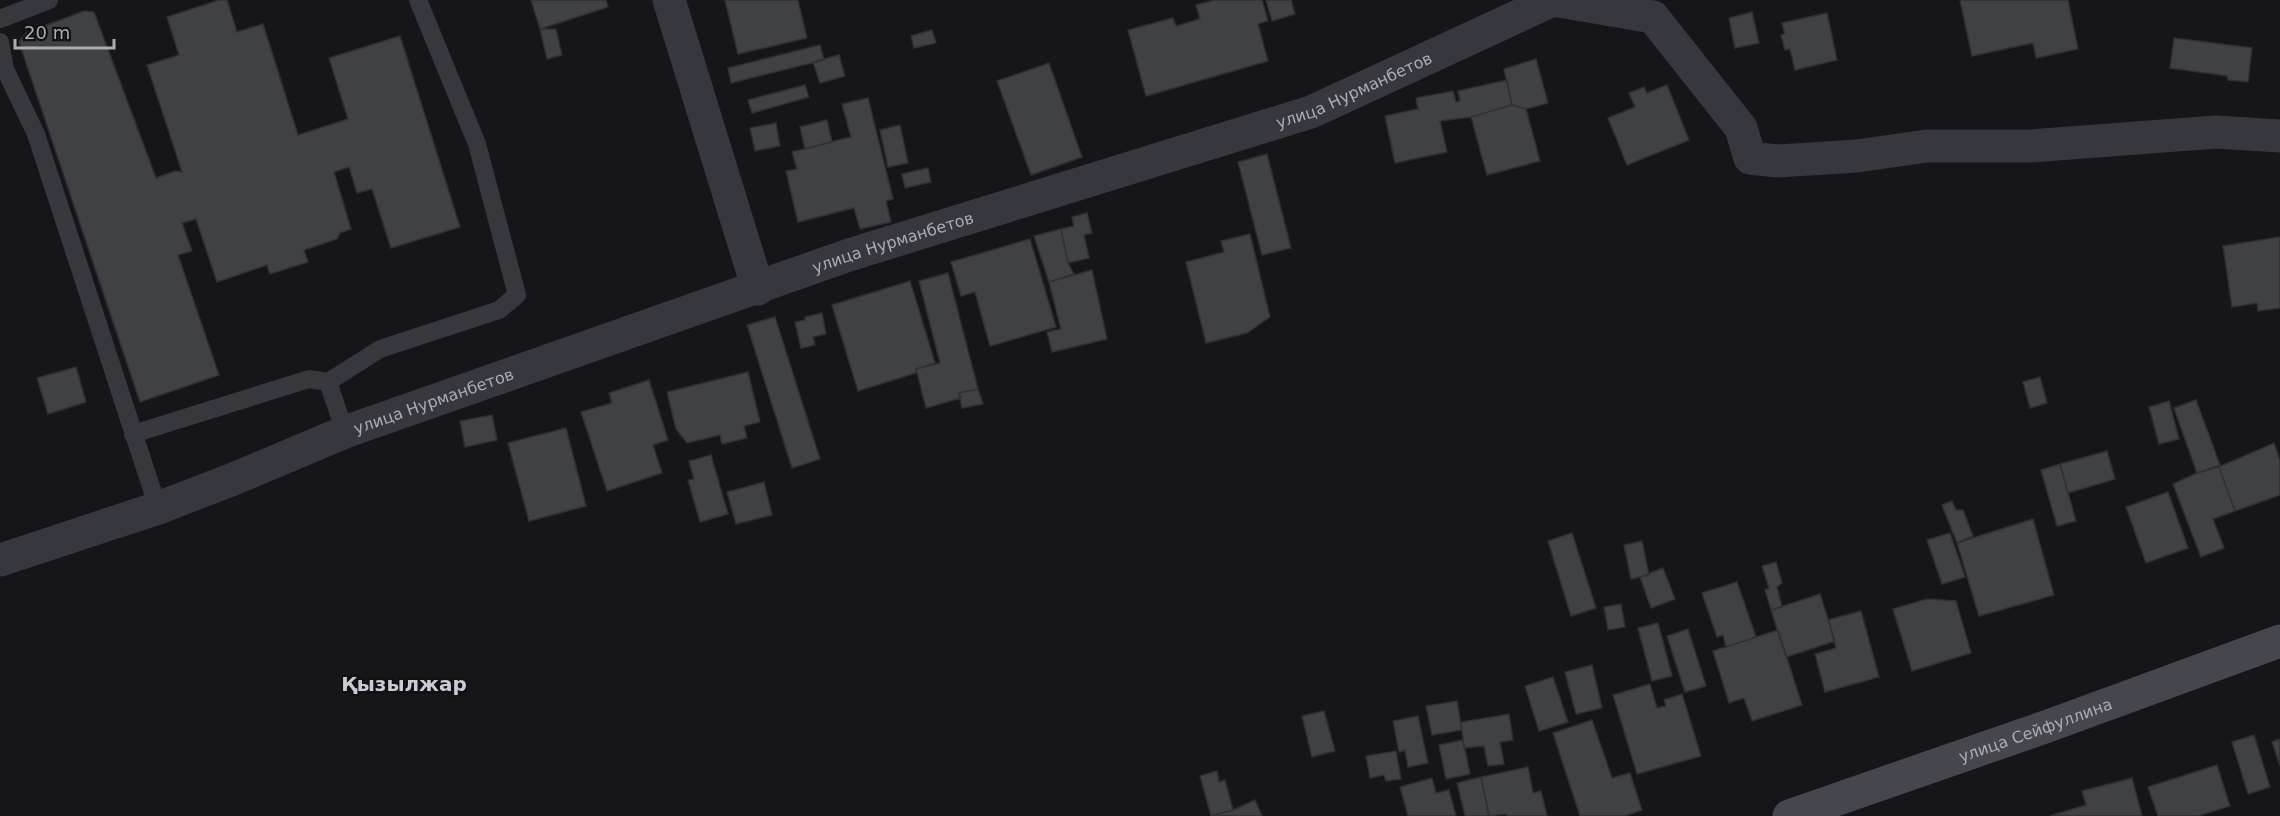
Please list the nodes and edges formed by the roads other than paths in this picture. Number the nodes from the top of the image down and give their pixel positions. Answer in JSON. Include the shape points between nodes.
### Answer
{"nodes":[{"id":1,"x":49,"y":0,"type":"edge"},
{"id":2,"x":418,"y":0,"type":"edge"},
{"id":3,"x":669,"y":0,"type":"edge"},
{"id":4,"x":0,"y":19,"type":"edge"},
{"id":5,"x":0,"y":42,"type":"edge"},
{"id":6,"x":2280,"y":136,"type":"edge"},
{"id":7,"x":758,"y":289,"type":"junction"},
{"id":8,"x":328,"y":382,"type":"junction"},
{"id":9,"x":345,"y":432,"type":"junction"},
{"id":10,"x":133,"y":434,"type":"junction"},
{"id":11,"x":158,"y":508,"type":"junction"},
{"id":12,"x":0,"y":561,"type":"edge"},
{"id":13,"x":2280,"y":641,"type":"edge"},
{"id":14,"x":1789,"y":816,"type":"edge"}],
"edges":[{"from":1,"to":4,"type":"lane"},
{"from":2,"to":8,"type":"lane","via":[[477,144],[516,295],[499,310],[380,349]]},
{"from":3,"to":7,"type":"street"},
{"from":5,"to":10,"type":"lane","via":[[5,69],[36,134]]},
{"from":6,"to":7,"type":"street","name":"улица Нурманбетов","via":[[2216,132],[2030,146],[1927,146],[1777,161],[1750,158],[1741,128],[1653,16],[1553,0],[1311,112],[849,255]]},
{"from":7,"to":9,"type":"street","name":"улица Нурманбетов"},
{"from":8,"to":9,"type":"lane"},
{"from":8,"to":10,"type":"lane","via":[[309,379]]},
{"from":9,"to":11,"type":"street","name":"улица Нурманбетов"},
{"from":10,"to":11,"type":"lane"},
{"from":11,"to":12,"type":"street","name":"улица Нурманбетов"},
{"from":13,"to":14,"type":"street","name":"улица Сейфуллина"}]}
